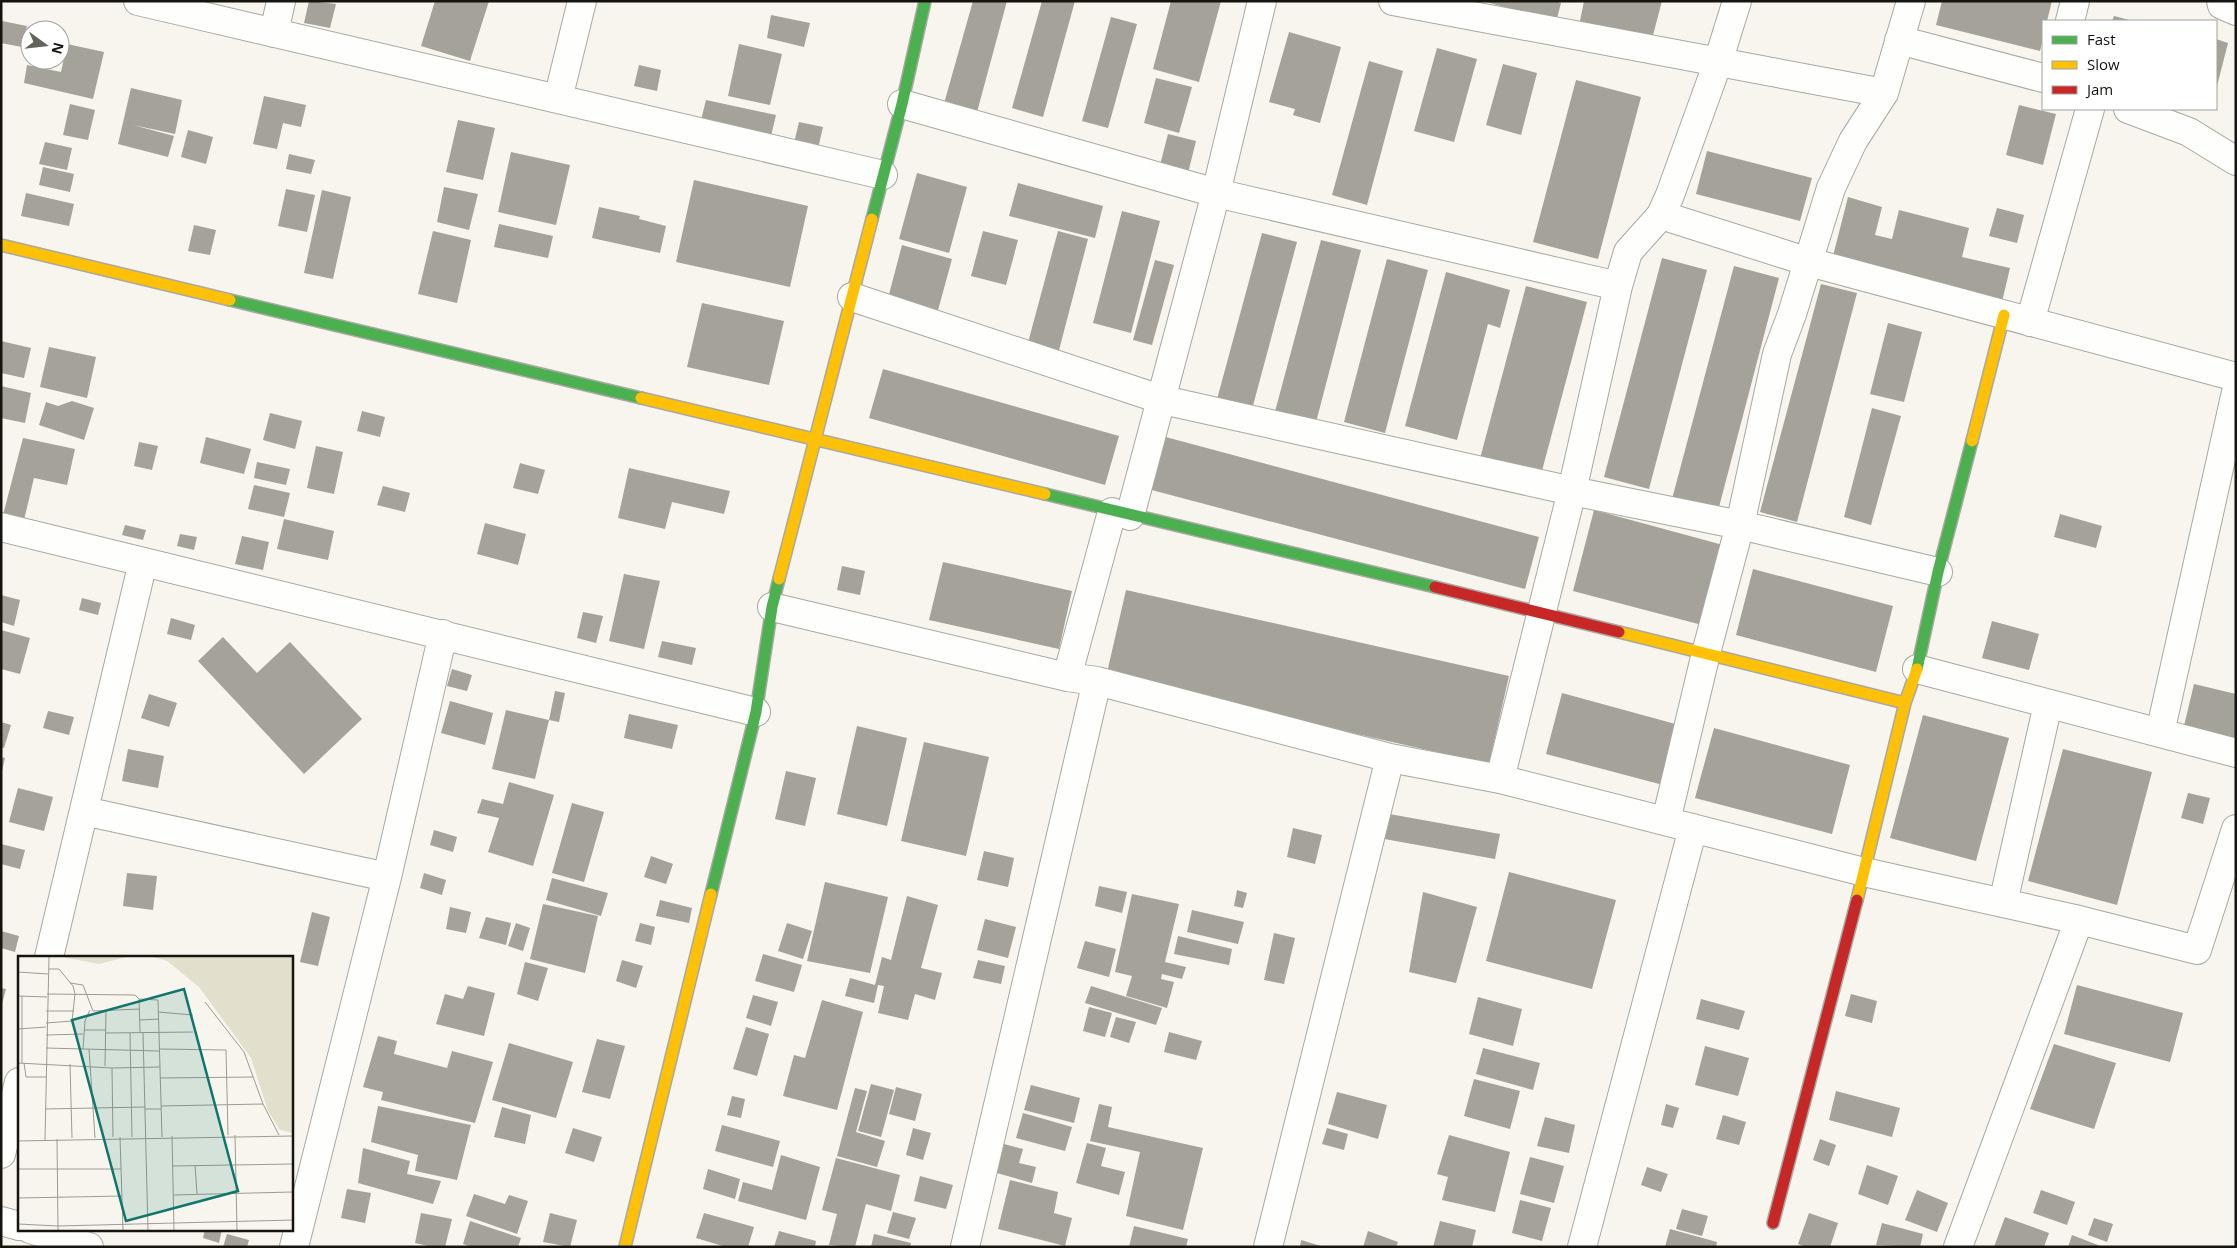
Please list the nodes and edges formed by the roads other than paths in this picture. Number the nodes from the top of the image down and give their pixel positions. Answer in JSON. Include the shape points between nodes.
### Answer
{"nodes":[{"id":1,"x":138,"y":1,"type":"edge"},
{"id":2,"x":281,"y":1,"type":"edge"},
{"id":3,"x":582,"y":1,"type":"edge"},
{"id":4,"x":925,"y":1,"type":"edge"},
{"id":5,"x":1262,"y":1,"type":"edge"},
{"id":6,"x":1393,"y":1,"type":"edge"},
{"id":7,"x":1736,"y":1,"type":"edge"},
{"id":8,"x":1910,"y":1,"type":"edge"},
{"id":9,"x":2075,"y":1,"type":"edge"},
{"id":10,"x":2221,"y":1,"type":"edge"},
{"id":11,"x":2236,"y":11,"type":"edge"},
{"id":12,"x":2070,"y":20,"type":"edge"},
{"id":13,"x":274,"y":33,"type":"junction"},
{"id":14,"x":1899,"y":40,"type":"junction"},
{"id":15,"x":1718,"y":62,"type":"junction"},
{"id":16,"x":2042,"y":78,"type":"edge"},
{"id":17,"x":1884,"y":93,"type":"junction"},
{"id":18,"x":558,"y":99,"type":"junction"},
{"id":19,"x":902,"y":104,"type":"junction"},
{"id":20,"x":2090,"y":110,"type":"edge"},
{"id":21,"x":2131,"y":110,"type":"edge"},
{"id":22,"x":2236,"y":161,"type":"edge"},
{"id":23,"x":883,"y":175,"type":"junction"},
{"id":24,"x":1216,"y":192,"type":"junction"},
{"id":25,"x":1661,"y":216,"type":"junction"},
{"id":26,"x":1,"y":245,"type":"edge"},
{"id":27,"x":1809,"y":262,"type":"junction"},
{"id":28,"x":1618,"y":286,"type":"junction"},
{"id":29,"x":852,"y":297,"type":"junction"},
{"id":30,"x":2004,"y":315,"type":"junction"},
{"id":31,"x":2030,"y":322,"type":"junction"},
{"id":32,"x":2236,"y":377,"type":"edge"},
{"id":33,"x":2236,"y":392,"type":"edge"},
{"id":34,"x":1163,"y":400,"type":"junction"},
{"id":35,"x":815,"y":439,"type":"junction"},
{"id":36,"x":1572,"y":492,"type":"junction"},
{"id":37,"x":1121,"y":514,"type":"junction"},
{"id":38,"x":1740,"y":525,"type":"junction"},
{"id":39,"x":1,"y":528,"type":"edge"},
{"id":40,"x":143,"y":562,"type":"junction"},
{"id":41,"x":1938,"y":572,"type":"junction"},
{"id":42,"x":772,"y":607,"type":"junction"},
{"id":43,"x":1542,"y":613,"type":"junction"},
{"id":44,"x":443,"y":634,"type":"junction"},
{"id":45,"x":1706,"y":653,"type":"junction"},
{"id":46,"x":1917,"y":669,"type":"junction"},
{"id":47,"x":1067,"y":676,"type":"junction"},
{"id":48,"x":1097,"y":681,"type":"junction"},
{"id":49,"x":1905,"y":702,"type":"junction"},
{"id":50,"x":2048,"y":704,"type":"junction"},
{"id":51,"x":756,"y":712,"type":"junction"},
{"id":52,"x":2160,"y":733,"type":"junction"},
{"id":53,"x":2236,"y":753,"type":"edge"},
{"id":54,"x":1390,"y":758,"type":"junction"},
{"id":55,"x":1500,"y":780,"type":"junction"},
{"id":56,"x":84,"y":811,"type":"junction"},
{"id":57,"x":1666,"y":821,"type":"junction"},
{"id":58,"x":1693,"y":828,"type":"junction"},
{"id":59,"x":2236,"y":829,"type":"edge"},
{"id":60,"x":1864,"y":872,"type":"junction"},
{"id":61,"x":387,"y":877,"type":"junction"},
{"id":62,"x":2003,"y":903,"type":"junction"},
{"id":63,"x":2079,"y":920,"type":"junction"},
{"id":64,"x":49,"y":956,"type":"edge"},
{"id":65,"x":18,"y":1086,"type":"edge"},
{"id":66,"x":1,"y":1154,"type":"edge"},
{"id":67,"x":1,"y":1221,"type":"edge"},
{"id":68,"x":1774,"y":1223,"type":"dead end"},
{"id":69,"x":18,"y":1226,"type":"edge"},
{"id":70,"x":33,"y":1230,"type":"edge"},
{"id":71,"x":89,"y":1247,"type":"edge"},
{"id":72,"x":294,"y":1247,"type":"edge"},
{"id":73,"x":625,"y":1247,"type":"edge"},
{"id":74,"x":965,"y":1247,"type":"edge"},
{"id":75,"x":1268,"y":1247,"type":"edge"},
{"id":76,"x":1582,"y":1247,"type":"edge"},
{"id":77,"x":1958,"y":1247,"type":"edge"}],
"edges":[{"from":1,"to":13,"type":"street"},
{"from":2,"to":13,"type":"street"},
{"from":3,"to":18,"type":"street"},
{"from":4,"to":19,"type":"street"},
{"from":5,"to":24,"type":"street"},
{"from":6,"to":15,"type":"street"},
{"from":7,"to":15,"type":"street"},
{"from":8,"to":14,"type":"street"},
{"from":9,"to":12,"type":"street"},
{"from":10,"to":11,"type":"street","via":[[2222,5]]},
{"from":13,"to":18,"type":"street"},
{"from":14,"to":16,"type":"street"},
{"from":14,"to":17,"type":"street"},
{"from":15,"to":17,"type":"street"},
{"from":15,"to":25,"type":"street"},
{"from":17,"to":27,"type":"street","via":[[1853,141],[1831,188]]},
{"from":18,"to":23,"type":"street"},
{"from":19,"to":23,"type":"street"},
{"from":19,"to":24,"type":"street"},
{"from":20,"to":31,"type":"street"},
{"from":21,"to":22,"type":"street","via":[[2189,132]]},
{"from":23,"to":29,"type":"street"},
{"from":24,"to":28,"type":"street"},
{"from":24,"to":34,"type":"street"},
{"from":25,"to":27,"type":"street"},
{"from":25,"to":28,"type":"street","via":[[1628,252]]},
{"from":26,"to":35,"type":"street"},
{"from":27,"to":30,"type":"street"},
{"from":27,"to":38,"type":"street","via":[[1776,354]]},
{"from":28,"to":36,"type":"street"},
{"from":29,"to":34,"type":"street"},
{"from":29,"to":35,"type":"street"},
{"from":30,"to":31,"type":"street"},
{"from":30,"to":41,"type":"street"},
{"from":31,"to":32,"type":"street"},
{"from":33,"to":52,"type":"street"},
{"from":34,"to":36,"type":"street"},
{"from":34,"to":37,"type":"street"},
{"from":35,"to":37,"type":"street"},
{"from":35,"to":42,"type":"street"},
{"from":36,"to":38,"type":"street"},
{"from":36,"to":43,"type":"street"},
{"from":37,"to":43,"type":"street"},
{"from":37,"to":47,"type":"street"},
{"from":38,"to":41,"type":"street"},
{"from":38,"to":45,"type":"street"},
{"from":39,"to":40,"type":"street"},
{"from":40,"to":44,"type":"street"},
{"from":40,"to":56,"type":"street"},
{"from":41,"to":46,"type":"street"},
{"from":42,"to":47,"type":"street"},
{"from":42,"to":51,"type":"street"},
{"from":43,"to":45,"type":"street"},
{"from":43,"to":55,"type":"street"},
{"from":44,"to":51,"type":"street"},
{"from":44,"to":61,"type":"street"},
{"from":45,"to":49,"type":"street"},
{"from":45,"to":57,"type":"street"},
{"from":46,"to":49,"type":"street"},
{"from":46,"to":50,"type":"street"},
{"from":47,"to":48,"type":"street"},
{"from":48,"to":54,"type":"street"},
{"from":48,"to":74,"type":"street"},
{"from":49,"to":60,"type":"street"},
{"from":50,"to":52,"type":"street"},
{"from":50,"to":62,"type":"street"},
{"from":51,"to":73,"type":"street"},
{"from":52,"to":53,"type":"street"},
{"from":54,"to":55,"type":"street"},
{"from":54,"to":75,"type":"street"},
{"from":55,"to":57,"type":"street"},
{"from":56,"to":61,"type":"street"},
{"from":56,"to":64,"type":"street"},
{"from":57,"to":58,"type":"street"},
{"from":58,"to":60,"type":"street"},
{"from":58,"to":76,"type":"street"},
{"from":59,"to":63,"type":"street","via":[[2197,950]]},
{"from":60,"to":62,"type":"street"},
{"from":60,"to":68,"type":"street"},
{"from":61,"to":72,"type":"street"},
{"from":62,"to":63,"type":"street"},
{"from":63,"to":77,"type":"street"},
{"from":65,"to":66,"type":"street"},
{"from":67,"to":69,"type":"street"},
{"from":70,"to":71,"type":"street"}]}
